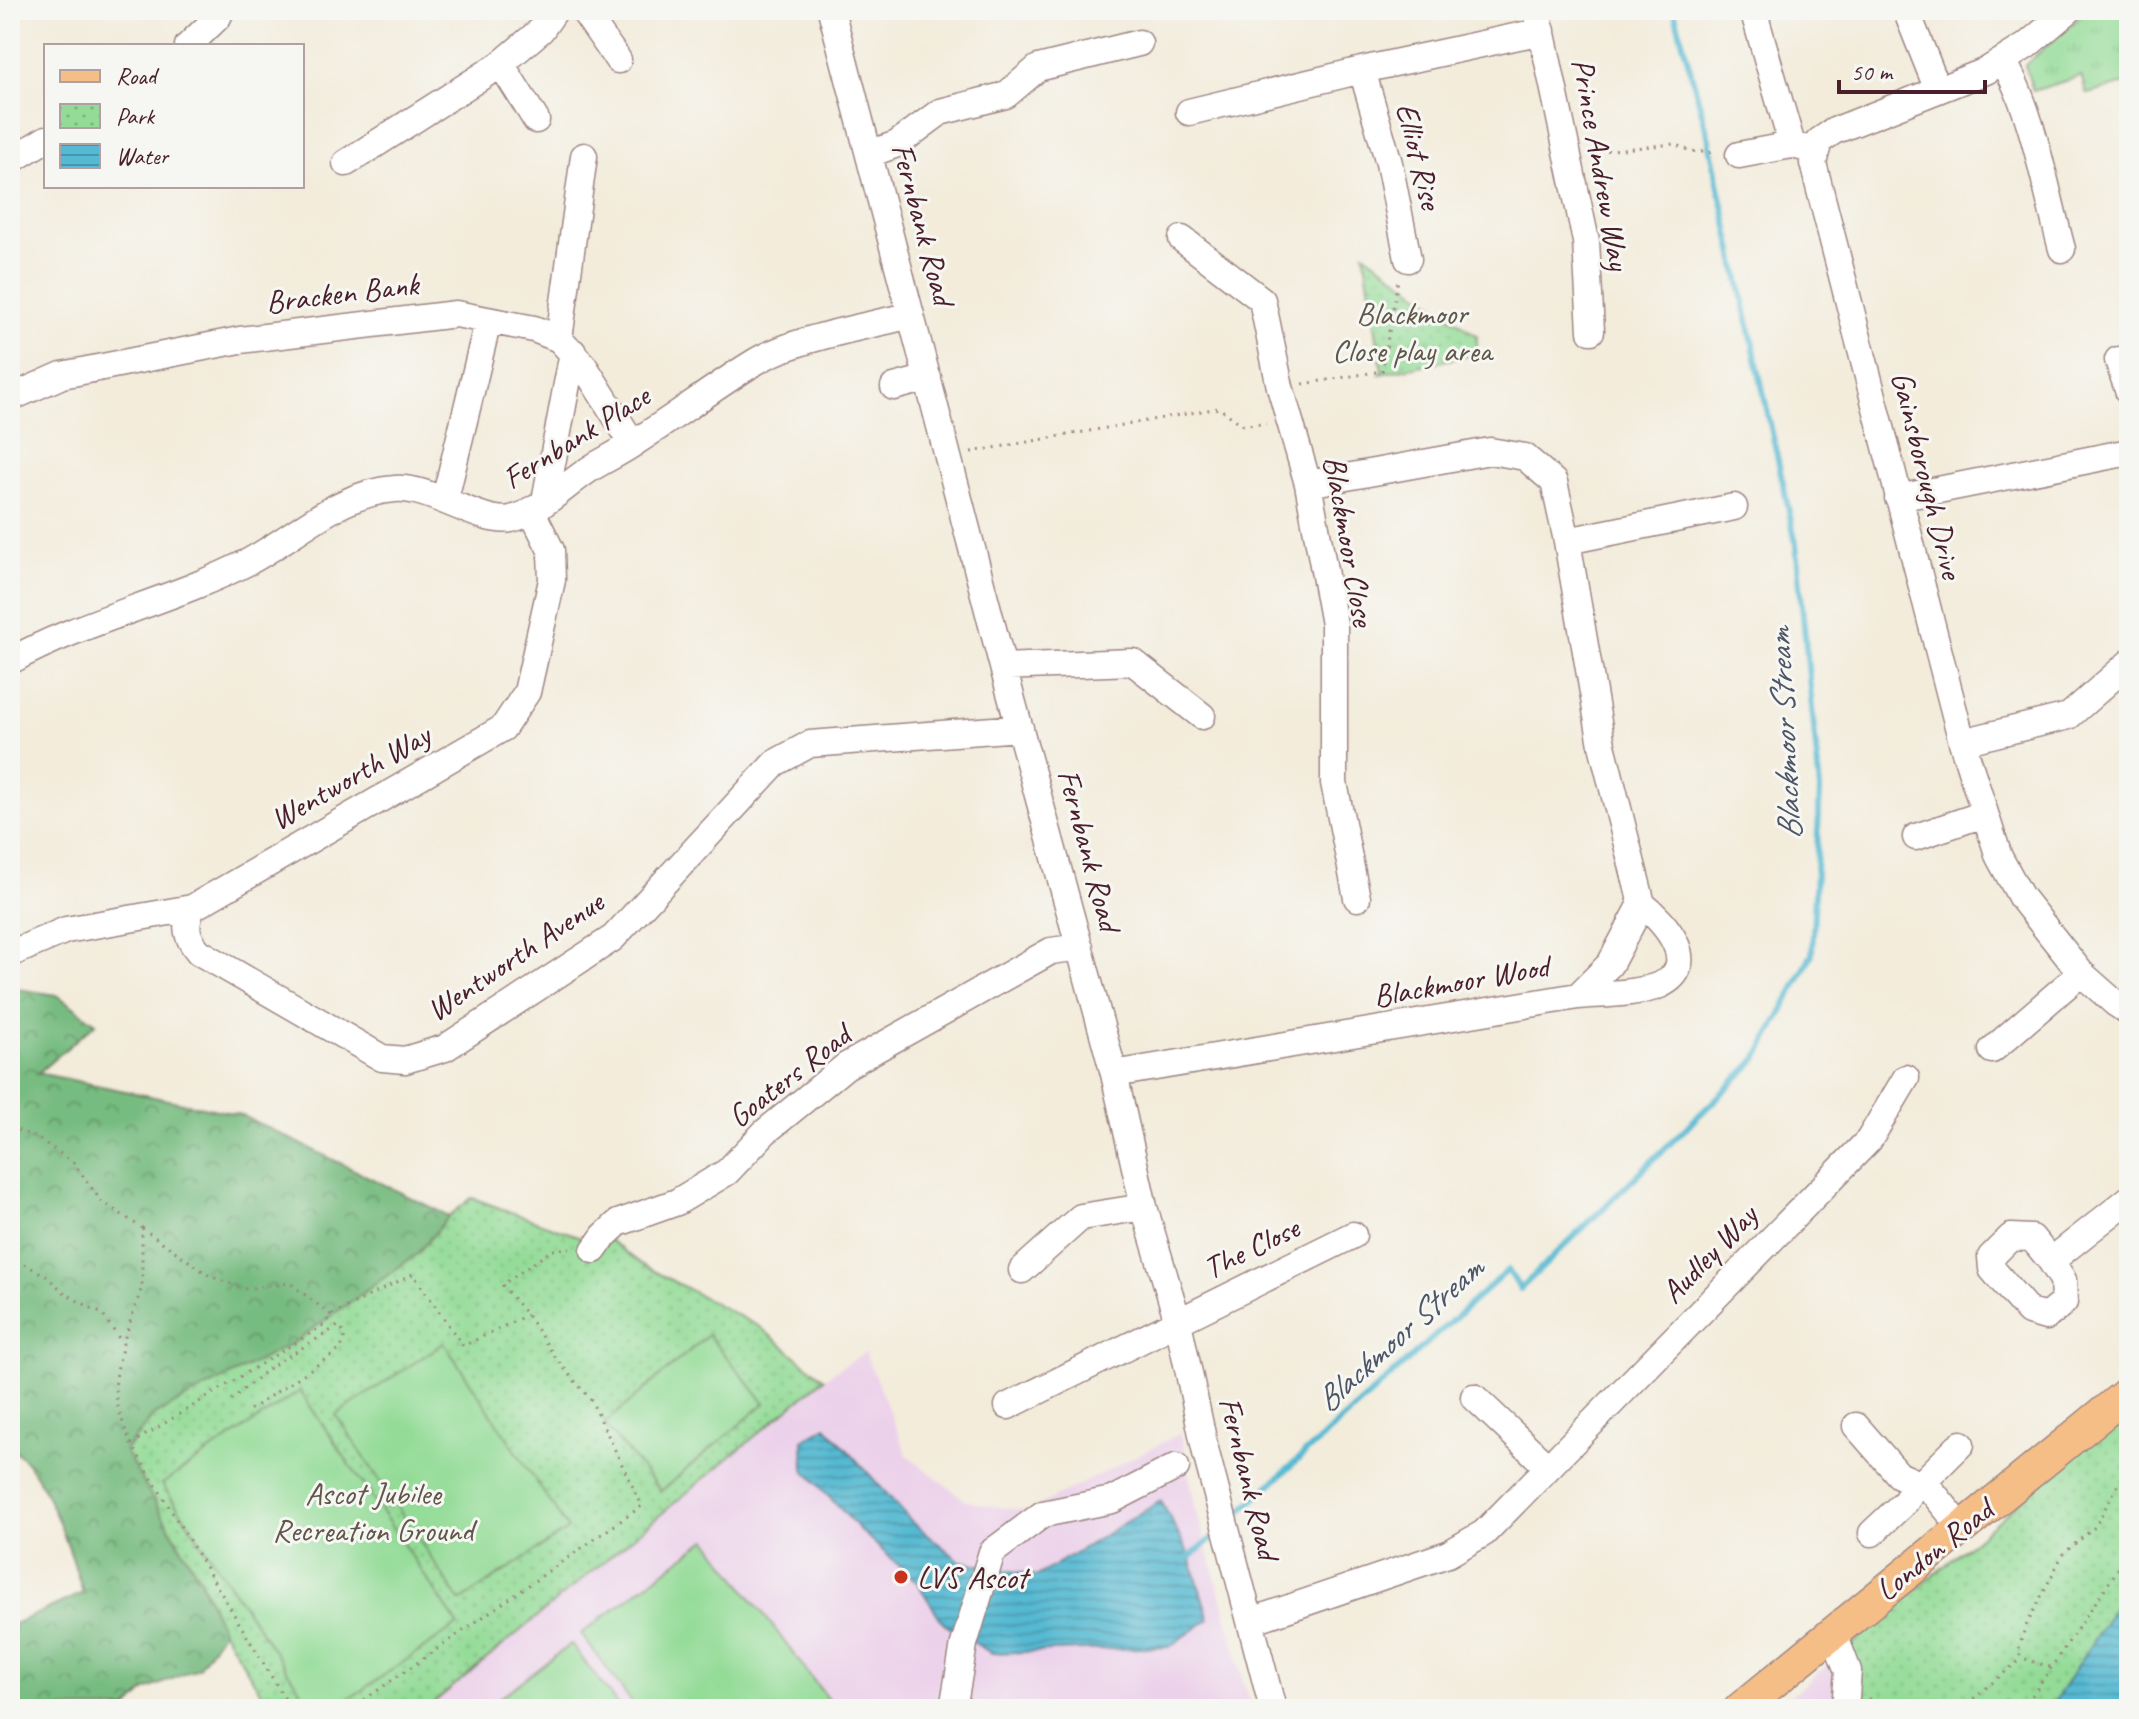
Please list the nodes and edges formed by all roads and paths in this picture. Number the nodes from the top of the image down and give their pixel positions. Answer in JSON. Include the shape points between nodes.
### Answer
{"nodes":[{"id":1,"x":221,"y":10,"type":"edge"},
{"id":2,"x":555,"y":10,"type":"edge"},
{"id":3,"x":583,"y":10,"type":"edge"},
{"id":4,"x":831,"y":10,"type":"edge"},
{"id":5,"x":1759,"y":10,"type":"edge"},
{"id":6,"x":1906,"y":10,"type":"edge"},
{"id":7,"x":2069,"y":10,"type":"edge"},
{"id":8,"x":1540,"y":21,"type":"edge"},
{"id":9,"x":1139,"y":43,"type":"dead end"},
{"id":10,"x":190,"y":44,"type":"edge"},
{"id":11,"x":618,"y":60,"type":"dead end"},
{"id":12,"x":2003,"y":61,"type":"junction"},
{"id":13,"x":501,"y":64,"type":"junction"},
{"id":14,"x":1362,"y":70,"type":"junction"},
{"id":15,"x":1938,"y":90,"type":"junction"},
{"id":16,"x":1189,"y":112,"type":"dead end"},
{"id":17,"x":536,"y":120,"type":"dead end"},
{"id":18,"x":44,"y":140,"type":"edge"},
{"id":19,"x":1803,"y":148,"type":"junction"},
{"id":20,"x":869,"y":154,"type":"junction"},
{"id":21,"x":1728,"y":154,"type":"joint"},
{"id":22,"x":1567,"y":155,"type":"junction"},
{"id":23,"x":584,"y":156,"type":"dead end"},
{"id":24,"x":10,"y":161,"type":"edge"},
{"id":25,"x":346,"y":163,"type":"dead end"},
{"id":26,"x":1182,"y":239,"type":"dead end"},
{"id":27,"x":2062,"y":249,"type":"dead end"},
{"id":28,"x":1408,"y":259,"type":"joint"},
{"id":29,"x":911,"y":315,"type":"junction"},
{"id":30,"x":488,"y":321,"type":"junction"},
{"id":31,"x":1591,"y":331,"type":"dead end"},
{"id":32,"x":566,"y":345,"type":"junction"},
{"id":33,"x":2118,"y":360,"type":"dead end"},
{"id":34,"x":928,"y":378,"type":"junction"},
{"id":35,"x":894,"y":387,"type":"dead end"},
{"id":36,"x":1280,"y":387,"type":"junction"},
{"id":37,"x":2129,"y":393,"type":"edge"},
{"id":38,"x":10,"y":398,"type":"edge"},
{"id":39,"x":1290,"y":422,"type":"junction"},
{"id":40,"x":633,"y":444,"type":"junction"},
{"id":41,"x":2129,"y":452,"type":"edge"},
{"id":42,"x":948,"y":457,"type":"junction"},
{"id":43,"x":1308,"y":484,"type":"junction"},
{"id":44,"x":1898,"y":498,"type":"junction"},
{"id":45,"x":445,"y":499,"type":"junction"},
{"id":46,"x":538,"y":506,"type":"junction"},
{"id":47,"x":1734,"y":507,"type":"dead end"},
{"id":48,"x":1567,"y":541,"type":"junction"},
{"id":49,"x":10,"y":661,"type":"edge"},
{"id":50,"x":2129,"y":663,"type":"edge"},
{"id":51,"x":1003,"y":667,"type":"junction"},
{"id":52,"x":1202,"y":716,"type":"dead end"},
{"id":53,"x":1020,"y":728,"type":"junction"},
{"id":54,"x":1962,"y":742,"type":"junction"},
{"id":55,"x":1984,"y":814,"type":"junction"},
{"id":56,"x":1916,"y":837,"type":"dead end"},
{"id":57,"x":1357,"y":898,"type":"dead end"},
{"id":58,"x":1642,"y":904,"type":"junction"},
{"id":59,"x":192,"y":908,"type":"junction"},
{"id":60,"x":1080,"y":947,"type":"junction"},
{"id":61,"x":10,"y":954,"type":"edge"},
{"id":62,"x":2081,"y":973,"type":"junction"},
{"id":63,"x":1578,"y":996,"type":"junction"},
{"id":64,"x":2124,"y":1001,"type":"edge"},
{"id":65,"x":1992,"y":1050,"type":"dead end"},
{"id":66,"x":1114,"y":1074,"type":"junction"},
{"id":67,"x":1906,"y":1078,"type":"dead end"},
{"id":68,"x":10,"y":1127,"type":"edge"},
{"id":69,"x":2129,"y":1199,"type":"edge"},
{"id":70,"x":1144,"y":1207,"type":"junction"},
{"id":71,"x":142,"y":1228,"type":"junction"},
{"id":72,"x":1353,"y":1235,"type":"dead end"},
{"id":73,"x":599,"y":1243,"type":"joint"},
{"id":74,"x":10,"y":1257,"type":"edge"},
{"id":75,"x":2051,"y":1261,"type":"dead end"},
{"id":76,"x":1022,"y":1270,"type":"dead end"},
{"id":77,"x":331,"y":1315,"type":"junction"},
{"id":78,"x":527,"y":1315,"type":"junction"},
{"id":79,"x":1178,"y":1322,"type":"junction"},
{"id":80,"x":123,"y":1344,"type":"junction"},
{"id":81,"x":2129,"y":1392,"type":"edge"},
{"id":82,"x":1474,"y":1397,"type":"dead end"},
{"id":83,"x":231,"y":1400,"type":"dead end"},
{"id":84,"x":1008,"y":1406,"type":"dead end"},
{"id":85,"x":245,"y":1413,"type":"dead end"},
{"id":86,"x":1856,"y":1426,"type":"dead end"},
{"id":87,"x":131,"y":1444,"type":"junction"},
{"id":88,"x":1961,"y":1444,"type":"dead end"},
{"id":89,"x":1176,"y":1467,"type":"dead end"},
{"id":90,"x":1548,"y":1467,"type":"junction"},
{"id":91,"x":2129,"y":1471,"type":"edge"},
{"id":92,"x":1918,"y":1484,"type":"junction"},
{"id":93,"x":1962,"y":1528,"type":"junction"},
{"id":94,"x":1872,"y":1533,"type":"dead end"},
{"id":95,"x":2129,"y":1553,"type":"edge"},
{"id":96,"x":1251,"y":1621,"type":"junction"},
{"id":97,"x":1833,"y":1632,"type":"junction"},
{"id":98,"x":2022,"y":1658,"type":"junction"},
{"id":99,"x":2050,"y":1667,"type":"junction"},
{"id":100,"x":291,"y":1709,"type":"edge"},
{"id":101,"x":351,"y":1709,"type":"edge"},
{"id":102,"x":953,"y":1709,"type":"edge"},
{"id":103,"x":1273,"y":1709,"type":"edge"},
{"id":104,"x":1740,"y":1709,"type":"edge"},
{"id":105,"x":1845,"y":1709,"type":"edge"},
{"id":106,"x":1961,"y":1709,"type":"edge"},
{"id":107,"x":2023,"y":1709,"type":"edge"}],
"edges":[{"from":1,"to":10,"type":"street"},
{"from":2,"to":13,"type":"street","via":[[541,30]]},
{"from":3,"to":11,"type":"street"},
{"from":4,"to":20,"type":"street","name":"Fernbank Road"},
{"from":5,"to":19,"type":"street","name":"Gainsborough Drive","via":[[1756,20]]},
{"from":6,"to":15,"type":"street"},
{"from":7,"to":12,"type":"street"},
{"from":8,"to":14,"type":"street","name":"Elliot Rise"},
{"from":8,"to":22,"type":"street","name":"Prince Andrew Way"},
{"from":9,"to":20,"type":"street","via":[[1038,68],[1006,95],[940,112],[897,144]]},
{"from":12,"to":15,"type":"street"},
{"from":12,"to":27,"type":"street","via":[[2024,107]]},
{"from":13,"to":17,"type":"street"},
{"from":13,"to":25,"type":"street"},
{"from":14,"to":16,"type":"street","name":"Elliot Rise"},
{"from":14,"to":28,"type":"street","name":"Elliot Rise","via":[[1389,163]]},
{"from":15,"to":19,"type":"street"},
{"from":18,"to":24,"type":"street"},
{"from":19,"to":21,"type":"street"},
{"from":19,"to":44,"type":"street","name":"Gainsborough Drive","via":[[1813,163]]},
{"from":20,"to":29,"type":"street","name":"Fernbank Road"},
{"from":21,"to":22,"type":"path","via":[[1674,144]]},
{"from":22,"to":31,"type":"street","name":"Prince Andrew Way","via":[[1586,241]]},
{"from":23,"to":32,"type":"street"},
{"from":26,"to":36,"type":"street","name":"Blackmoor Close","via":[[1262,300]]},
{"from":28,"to":36,"type":"path","via":[[1398,279],[1382,371]]},
{"from":29,"to":34,"type":"street","name":"Fernbank Road"},
{"from":29,"to":40,"type":"street","name":"Fernbank Place","via":[[758,360]]},
{"from":30,"to":32,"type":"street","name":"Bracken Bank","via":[[534,329]]},
{"from":30,"to":38,"type":"street","name":"Bracken Bank","via":[[456,314],[240,340],[62,375]]},
{"from":30,"to":45,"type":"street"},
{"from":32,"to":40,"type":"street"},
{"from":32,"to":46,"type":"street"},
{"from":33,"to":37,"type":"street"},
{"from":34,"to":35,"type":"street"},
{"from":34,"to":42,"type":"street","name":"Fernbank Road"},
{"from":36,"to":39,"type":"street","name":"Blackmoor Close"},
{"from":39,"to":42,"type":"path","via":[[1243,425],[1219,408]]},
{"from":39,"to":43,"type":"street","name":"Blackmoor Close"},
{"from":40,"to":46,"type":"street","name":"Fernbank Place"},
{"from":41,"to":44,"type":"street"},
{"from":42,"to":51,"type":"street","name":"Fernbank Road"},
{"from":43,"to":48,"type":"street","via":[[1490,451],[1525,457],[1554,482]]},
{"from":43,"to":57,"type":"street","name":"Blackmoor Close","via":[[1334,624],[1334,783]]},
{"from":44,"to":54,"type":"street","name":"Gainsborough Drive"},
{"from":45,"to":46,"type":"street","name":"Fernbank Place","via":[[493,519],[511,519]]},
{"from":45,"to":49,"type":"street","name":"Fernbank Place","via":[[397,488],[350,498],[251,560],[42,643]]},
{"from":46,"to":59,"type":"street","name":"Wentworth Way","via":[[551,550],[552,580],[527,692],[503,728]]},
{"from":47,"to":48,"type":"street"},
{"from":48,"to":58,"type":"street","via":[[1602,745]]},
{"from":50,"to":54,"type":"street","via":[[2069,716]]},
{"from":51,"to":52,"type":"street","via":[[1133,662]]},
{"from":51,"to":53,"type":"street","name":"Fernbank Road"},
{"from":53,"to":59,"type":"street","name":"Wentworth Avenue","via":[[810,744],[775,763],[613,938],[445,1048],[405,1060],[382,1058],[199,952],[189,941],[185,924]]},
{"from":53,"to":60,"type":"street","name":"Fernbank Road"},
{"from":54,"to":55,"type":"street","name":"Gainsborough Drive"},
{"from":55,"to":56,"type":"street"},
{"from":55,"to":62,"type":"street","name":"Gainsborough Drive","via":[[2011,881]]},
{"from":58,"to":63,"type":"street","name":"Blackmoor Wood","via":[[1610,964]]},
{"from":58,"to":63,"type":"street","via":[[1673,935],[1678,962],[1673,975],[1649,988]]},
{"from":59,"to":61,"type":"street","name":"Wentworth Way","via":[[66,930]]},
{"from":60,"to":66,"type":"street","name":"Fernbank Road"},
{"from":60,"to":73,"type":"street","name":"Goaters Road","via":[[1051,951],[846,1066],[765,1132],[727,1172],[677,1202],[618,1223]]},
{"from":62,"to":64,"type":"street","name":"Gainsborough Drive"},
{"from":62,"to":65,"type":"street"},
{"from":63,"to":66,"type":"street","name":"Blackmoor Wood"},
{"from":66,"to":70,"type":"street","name":"Fernbank Road"},
{"from":67,"to":90,"type":"street","name":"Audley Way","via":[[1869,1140]]},
{"from":68,"to":71,"type":"path","via":[[73,1162],[101,1201]]},
{"from":69,"to":75,"type":"street"},
{"from":70,"to":76,"type":"street","via":[[1081,1217]]},
{"from":70,"to":79,"type":"street","name":"Fernbank Road"},
{"from":71,"to":77,"type":"path","via":[[210,1276],[244,1289],[290,1283]]},
{"from":71,"to":80,"type":"path","via":[[142,1287]]},
{"from":72,"to":79,"type":"street","name":"The Close"},
{"from":73,"to":78,"type":"path","via":[[552,1250],[502,1285]]},
{"from":74,"to":80,"type":"path","via":[[102,1314]]},
{"from":77,"to":78,"type":"path","via":[[413,1274],[463,1346]]},
{"from":77,"to":87,"type":"path","via":[[324,1325]]},
{"from":78,"to":101,"type":"path","via":[[591,1400],[642,1506]]},
{"from":79,"to":84,"type":"street","name":"The Close"},
{"from":79,"to":96,"type":"street","name":"Fernbank Road"},
{"from":80,"to":87,"type":"path","via":[[114,1401]]},
{"from":81,"to":93,"type":"main road","name":"London Road"},
{"from":82,"to":90,"type":"street"},
{"from":83,"to":85,"type":"path","via":[[269,1368],[338,1326],[345,1335],[341,1349]]},
{"from":86,"to":92,"type":"street","via":[[1899,1475]]},
{"from":87,"to":100,"type":"path"},
{"from":88,"to":92,"type":"street"},
{"from":89,"to":102,"type":"street","via":[[1112,1500],[1043,1514],[992,1552],[964,1644]]},
{"from":90,"to":96,"type":"street","name":"Audley Way","via":[[1484,1533],[1461,1548]]},
{"from":91,"to":98,"type":"path","via":[[2095,1527],[2063,1554],[2025,1628],[2018,1652]]},
{"from":92,"to":93,"type":"street","via":[[1930,1489]]},
{"from":92,"to":94,"type":"street"},
{"from":93,"to":97,"type":"main road","name":"London Road"},
{"from":95,"to":99,"type":"path"},
{"from":96,"to":103,"type":"street","name":"Fernbank Road"},
{"from":97,"to":104,"type":"main road","name":"London Road"},
{"from":97,"to":105,"type":"street","via":[[1848,1671]]},
{"from":98,"to":99,"type":"path"},
{"from":98,"to":106,"type":"path"},
{"from":99,"to":107,"type":"path"}]}
